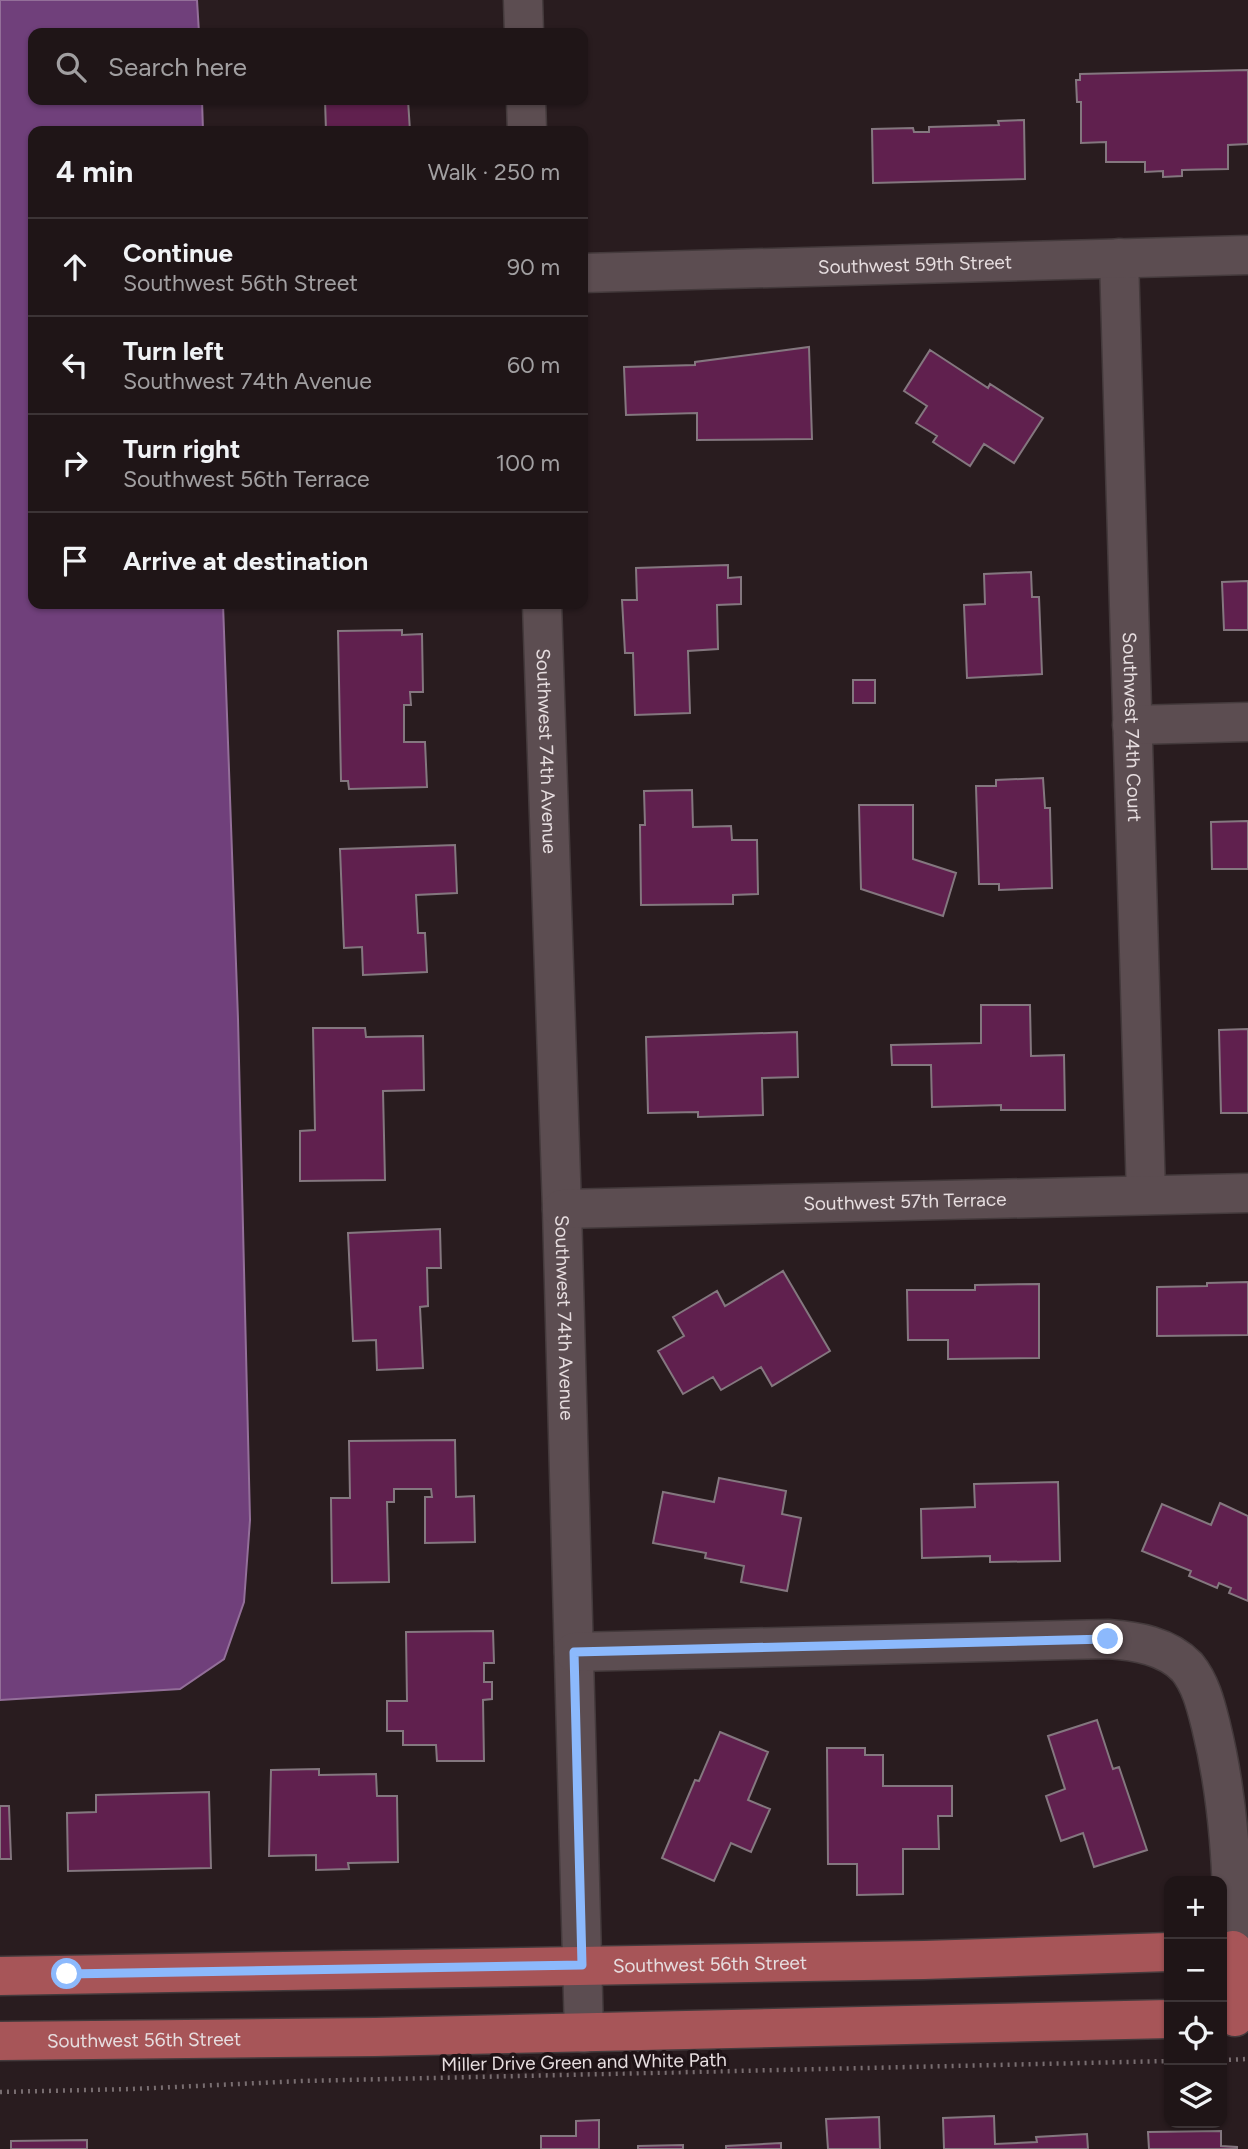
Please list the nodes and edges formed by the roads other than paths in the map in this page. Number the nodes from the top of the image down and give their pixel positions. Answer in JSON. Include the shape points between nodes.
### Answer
{"nodes":[{"id":1,"x":523,"y":0,"type":"edge"},
{"id":2,"x":524,"y":28,"type":"edge"},
{"id":3,"x":526,"y":105,"type":"edge"},
{"id":4,"x":527,"y":126,"type":"edge"},
{"id":5,"x":1248,"y":255,"type":"edge"},
{"id":6,"x":1119,"y":258,"type":"junction"},
{"id":7,"x":588,"y":274,"type":"edge"},
{"id":8,"x":542,"y":609,"type":"edge"},
{"id":9,"x":1248,"y":722,"type":"edge"},
{"id":10,"x":1132,"y":724,"type":"junction"},
{"id":11,"x":1248,"y":1193,"type":"edge"},
{"id":12,"x":1146,"y":1195,"type":"junction"},
{"id":13,"x":562,"y":1209,"type":"junction"},
{"id":14,"x":574,"y":1652,"type":"junction"},
{"id":15,"x":1234,"y":1950,"type":"edge"},
{"id":16,"x":1164,"y":1952,"type":"edge"},
{"id":17,"x":582,"y":1965,"type":"junction"},
{"id":18,"x":0,"y":1976,"type":"edge"},
{"id":19,"x":1235,"y":2017,"type":"edge"},
{"id":20,"x":1164,"y":2019,"type":"edge"},
{"id":21,"x":584,"y":2033,"type":"junction"},
{"id":22,"x":0,"y":2041,"type":"edge"}],
"edges":[{"from":1,"to":2,"type":"street"},
{"from":3,"to":4,"type":"street"},
{"from":5,"to":6,"type":"street","name":"Southwest 59th Street"},
{"from":6,"to":7,"type":"street","name":"Southwest 59th Street"},
{"from":6,"to":10,"type":"street","name":"Southwest 74th Court"},
{"from":8,"to":13,"type":"street","name":"Southwest 74th Avenue"},
{"from":9,"to":10,"type":"street"},
{"from":10,"to":12,"type":"street","name":"Southwest 74th Court"},
{"from":11,"to":12,"type":"street","name":"Southwest 57th Terrace"},
{"from":12,"to":13,"type":"street","name":"Southwest 57th Terrace"},
{"from":13,"to":14,"type":"street","name":"Southwest 74th Avenue"},
{"from":14,"to":15,"type":"street","via":[[1108,1639],[1142,1643],[1172,1656],[1194,1677],[1206,1705],[1221,1775]]},
{"from":14,"to":17,"type":"street","name":"Southwest 74th Avenue"},
{"from":15,"to":19,"type":"main road"},
{"from":16,"to":17,"type":"main road","name":"Southwest 56th Street"},
{"from":17,"to":18,"type":"main road","name":"Southwest 56th Street"},
{"from":17,"to":21,"type":"street","name":"Southwest 74th Avenue"},
{"from":20,"to":21,"type":"main road","name":"Southwest 56th Street"},
{"from":21,"to":22,"type":"main road","name":"Southwest 56th Street"}]}
